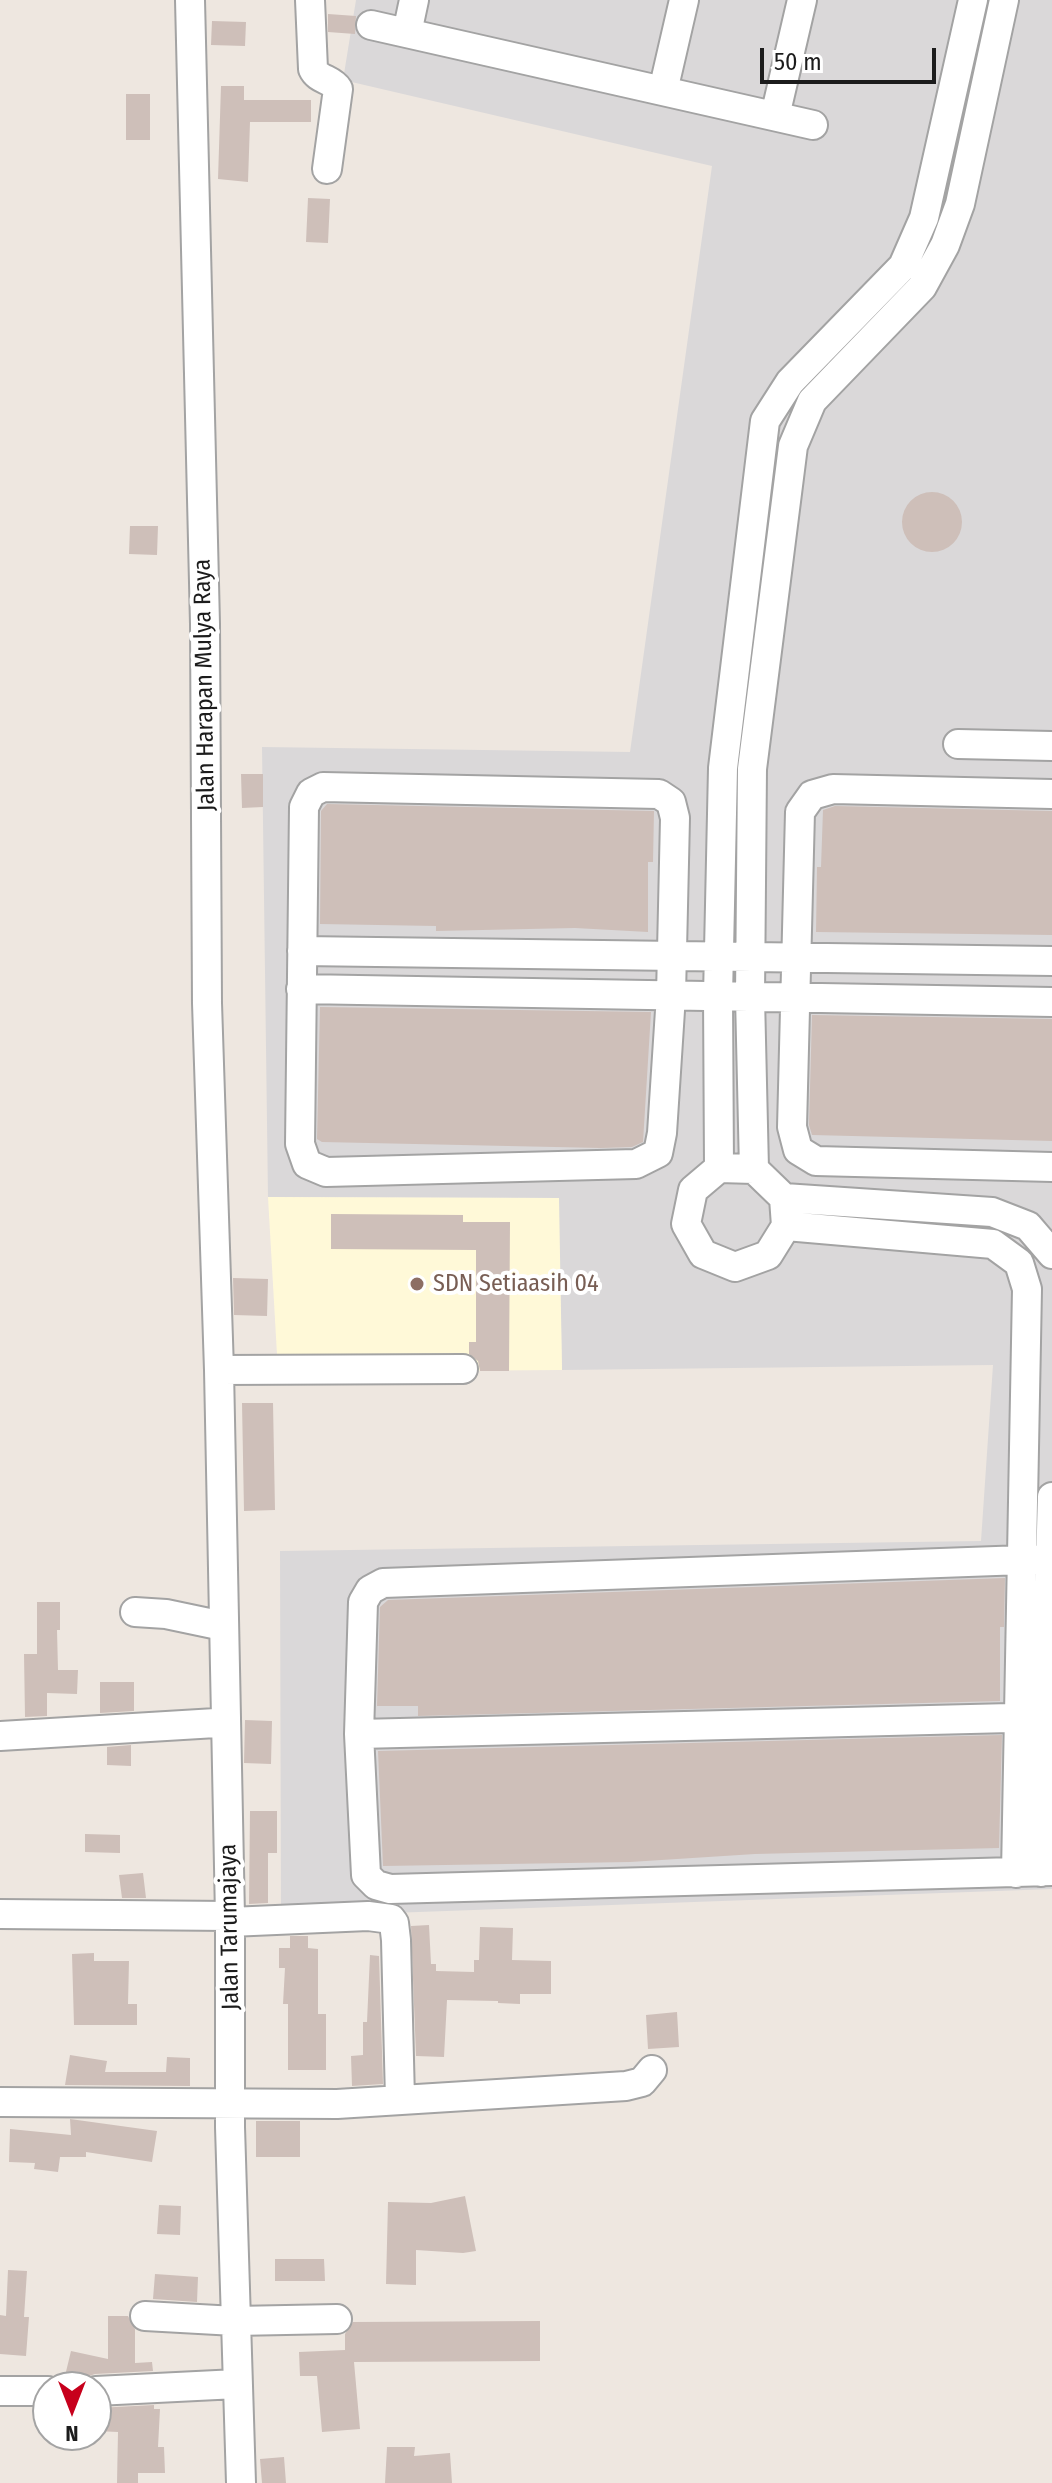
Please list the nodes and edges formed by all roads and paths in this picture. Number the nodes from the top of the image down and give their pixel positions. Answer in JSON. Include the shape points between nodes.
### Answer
{"nodes":[{"id":1,"x":190,"y":0,"type":"edge"},
{"id":2,"x":310,"y":0,"type":"edge"},
{"id":3,"x":414,"y":0,"type":"edge"},
{"id":4,"x":684,"y":0,"type":"edge"},
{"id":5,"x":802,"y":0,"type":"edge"},
{"id":6,"x":973,"y":0,"type":"edge"},
{"id":7,"x":1004,"y":0,"type":"edge"},
{"id":8,"x":371,"y":25,"type":"dead end"},
{"id":9,"x":407,"y":33,"type":"junction"},
{"id":10,"x":663,"y":91,"type":"junction"},
{"id":11,"x":775,"y":116,"type":"junction"},
{"id":12,"x":813,"y":125,"type":"dead end"},
{"id":13,"x":327,"y":169,"type":"dead end"},
{"id":14,"x":958,"y":744,"type":"dead end"},
{"id":15,"x":1052,"y":746,"type":"edge"},
{"id":16,"x":723,"y":768,"type":"junction"},
{"id":17,"x":752,"y":769,"type":"junction"},
{"id":18,"x":1052,"y":794,"type":"edge"},
{"id":19,"x":302,"y":951,"type":"junction"},
{"id":20,"x":672,"y":957,"type":"junction"},
{"id":21,"x":719,"y":958,"type":"junction"},
{"id":22,"x":750,"y":959,"type":"junction"},
{"id":23,"x":797,"y":959,"type":"junction"},
{"id":24,"x":1052,"y":961,"type":"edge"},
{"id":25,"x":301,"y":989,"type":"junction"},
{"id":26,"x":671,"y":995,"type":"junction"},
{"id":27,"x":718,"y":996,"type":"junction"},
{"id":28,"x":750,"y":997,"type":"junction"},
{"id":29,"x":795,"y":997,"type":"junction"},
{"id":30,"x":1052,"y":1002,"type":"edge"},
{"id":31,"x":1039,"y":1167,"type":"edge"},
{"id":32,"x":719,"y":1168,"type":"junction"},
{"id":33,"x":754,"y":1169,"type":"junction"},
{"id":34,"x":1052,"y":1189,"type":"edge"},
{"id":35,"x":785,"y":1212,"type":"junction"},
{"id":36,"x":1052,"y":1254,"type":"edge"},
{"id":37,"x":463,"y":1369,"type":"dead end"},
{"id":38,"x":219,"y":1370,"type":"junction"},
{"id":39,"x":1052,"y":1497,"type":"edge"},
{"id":40,"x":1051,"y":1559,"type":"edge"},
{"id":41,"x":1021,"y":1562,"type":"junction"},
{"id":42,"x":135,"y":1612,"type":"dead end"},
{"id":43,"x":212,"y":1623,"type":"junction"},
{"id":44,"x":1039,"y":1718,"type":"edge"},
{"id":45,"x":221,"y":1721,"type":"junction"},
{"id":46,"x":359,"y":1734,"type":"junction"},
{"id":47,"x":0,"y":1736,"type":"edge"},
{"id":48,"x":1036,"y":1872,"type":"edge"},
{"id":49,"x":0,"y":1914,"type":"edge"},
{"id":50,"x":223,"y":1918,"type":"junction"},
{"id":51,"x":652,"y":2070,"type":"dead end"},
{"id":52,"x":400,"y":2099,"type":"junction"},
{"id":53,"x":0,"y":2102,"type":"edge"},
{"id":54,"x":221,"y":2102,"type":"junction"},
{"id":55,"x":145,"y":2316,"type":"dead end"},
{"id":56,"x":337,"y":2319,"type":"dead end"},
{"id":57,"x":224,"y":2320,"type":"junction"},
{"id":58,"x":229,"y":2385,"type":"junction"},
{"id":59,"x":112,"y":2390,"type":"edge"},
{"id":60,"x":0,"y":2391,"type":"edge"},
{"id":61,"x":32,"y":2391,"type":"edge"},
{"id":62,"x":241,"y":2483,"type":"edge"}],
"edges":[{"from":1,"to":38,"type":"street","name":"Jalan Harapan Mulya Raya","via":[[205,624],[207,1003]]},
{"from":2,"to":13,"type":"street","via":[[313,69],[338,89]]},
{"from":3,"to":9,"type":"street"},
{"from":4,"to":10,"type":"street"},
{"from":5,"to":11,"type":"street"},
{"from":6,"to":16,"type":"street","via":[[924,218],[903,266],[790,382],[765,421]]},
{"from":7,"to":17,"type":"street","via":[[960,204],[945,245],[922,287],[812,401],[793,446]]},
{"from":8,"to":9,"type":"street"},
{"from":9,"to":10,"type":"street"},
{"from":10,"to":11,"type":"street"},
{"from":11,"to":12,"type":"street"},
{"from":14,"to":15,"type":"street"},
{"from":16,"to":17,"type":"street"},
{"from":16,"to":21,"type":"street"},
{"from":17,"to":22,"type":"street"},
{"from":18,"to":23,"type":"street","via":[[833,789],[812,795],[800,812]]},
{"from":19,"to":20,"type":"street"},
{"from":19,"to":20,"type":"street","via":[[304,807],[311,793],[323,787],[659,794],[671,802],[675,818]]},
{"from":19,"to":25,"type":"street"},
{"from":20,"to":21,"type":"street"},
{"from":20,"to":26,"type":"street"},
{"from":21,"to":22,"type":"street"},
{"from":21,"to":27,"type":"street"},
{"from":22,"to":23,"type":"street"},
{"from":22,"to":28,"type":"street"},
{"from":23,"to":24,"type":"street"},
{"from":23,"to":29,"type":"street"},
{"from":25,"to":26,"type":"street"},
{"from":25,"to":26,"type":"street","via":[[300,1144],[307,1164],[326,1172],[636,1164],[658,1153]]},
{"from":26,"to":27,"type":"street"},
{"from":27,"to":28,"type":"street"},
{"from":27,"to":32,"type":"street"},
{"from":28,"to":29,"type":"street"},
{"from":28,"to":33,"type":"street"},
{"from":29,"to":30,"type":"street"},
{"from":29,"to":31,"type":"street","via":[[792,1127],[798,1150],[816,1161]]},
{"from":31,"to":34,"type":"street"},
{"from":32,"to":33,"type":"street"},
{"from":32,"to":35,"type":"street","via":[[693,1190],[686,1224],[703,1254],[735,1267],[768,1255]]},
{"from":33,"to":35,"type":"street"},
{"from":35,"to":36,"type":"street","via":[[992,1212],[1028,1226]]},
{"from":35,"to":41,"type":"street","via":[[993,1244],[1019,1263],[1027,1289]]},
{"from":37,"to":38,"type":"street"},
{"from":38,"to":43,"type":"street","name":"Jalan Tarumajaya"},
{"from":39,"to":40,"type":"street"},
{"from":40,"to":41,"type":"street"},
{"from":40,"to":44,"type":"street"},
{"from":41,"to":44,"type":"street"},
{"from":41,"to":46,"type":"street","via":[[383,1583],[363,1602]]},
{"from":42,"to":43,"type":"street"},
{"from":43,"to":45,"type":"street","name":"Jalan Tarumajaya"},
{"from":44,"to":46,"type":"street"},
{"from":44,"to":48,"type":"street"},
{"from":45,"to":47,"type":"street"},
{"from":45,"to":50,"type":"street","name":"Jalan Tarumajaya"},
{"from":46,"to":48,"type":"street","via":[[366,1875],[390,1889]]},
{"from":49,"to":50,"type":"street"},
{"from":50,"to":52,"type":"street","via":[[391,1919]]},
{"from":50,"to":54,"type":"street","name":"Jalan Tarumajaya"},
{"from":51,"to":52,"type":"street","via":[[642,2082],[626,2086]]},
{"from":52,"to":54,"type":"street"},
{"from":53,"to":54,"type":"street"},
{"from":54,"to":57,"type":"street","name":"Jalan Tarumajaya"},
{"from":55,"to":57,"type":"street"},
{"from":56,"to":57,"type":"street"},
{"from":57,"to":58,"type":"street","name":"Jalan Tarumajaya"},
{"from":58,"to":59,"type":"street"},
{"from":58,"to":62,"type":"street","name":"Jalan Tarumajaya"},
{"from":60,"to":61,"type":"street"}]}
